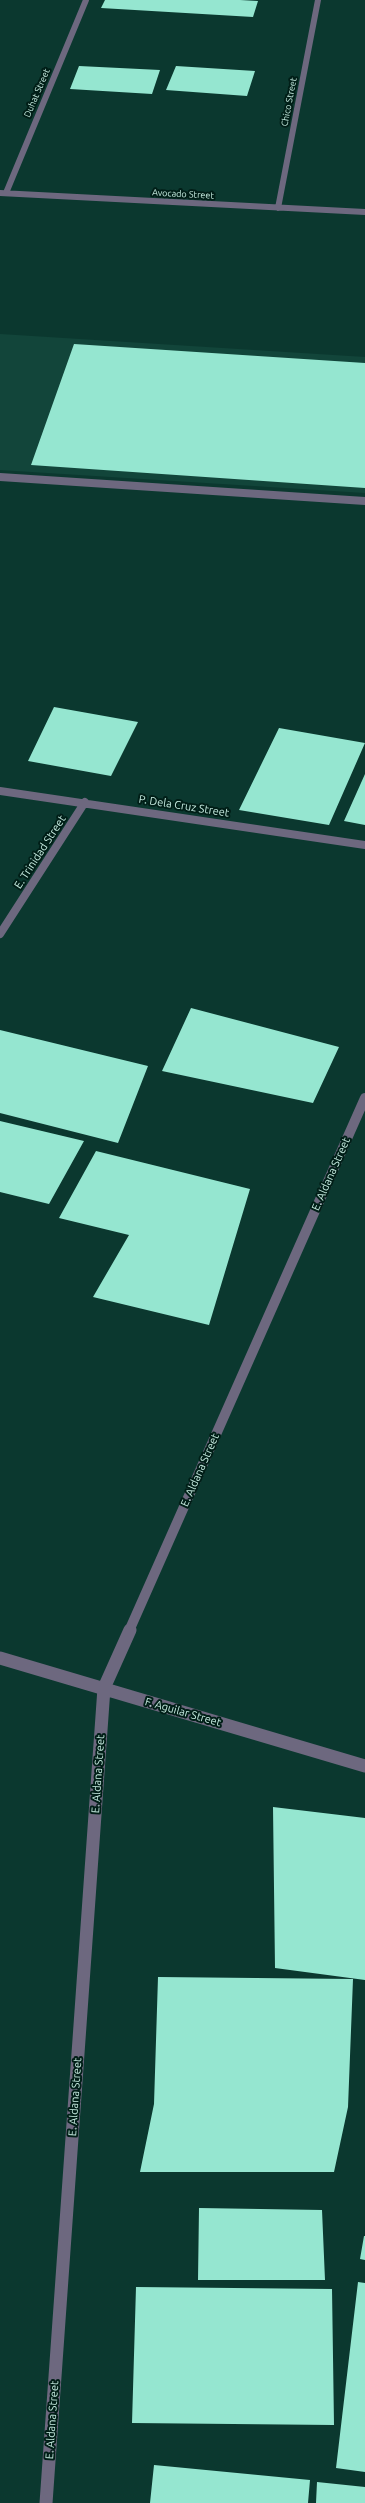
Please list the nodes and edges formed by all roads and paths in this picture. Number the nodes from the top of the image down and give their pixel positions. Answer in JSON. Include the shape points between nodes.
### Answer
{"nodes":[{"id":1,"x":86,"y":0,"type":"edge"},
{"id":2,"x":318,"y":0,"type":"edge"},
{"id":3,"x":3,"y":193,"type":"edge"},
{"id":4,"x":278,"y":208,"type":"junction"},
{"id":5,"x":365,"y":212,"type":"edge"},
{"id":6,"x":0,"y":477,"type":"edge"},
{"id":7,"x":365,"y":501,"type":"edge"},
{"id":8,"x":0,"y":790,"type":"edge"},
{"id":9,"x":86,"y":802,"type":"junction"},
{"id":10,"x":365,"y":845,"type":"edge"},
{"id":11,"x":0,"y":934,"type":"edge"},
{"id":12,"x":365,"y":1098,"type":"edge"},
{"id":13,"x":0,"y":1658,"type":"edge"},
{"id":14,"x":104,"y":1688,"type":"junction"},
{"id":15,"x":365,"y":1766,"type":"edge"},
{"id":16,"x":46,"y":2503,"type":"edge"}],
"edges":[{"from":1,"to":3,"type":"street","name":"Duhat Street"},
{"from":2,"to":4,"type":"street","name":"Chico Street"},
{"from":3,"to":4,"type":"street","name":"Avocado Street"},
{"from":4,"to":5,"type":"street","name":"Avocado Street"},
{"from":6,"to":7,"type":"street"},
{"from":8,"to":9,"type":"street","name":"P. Dela Cruz Street"},
{"from":9,"to":10,"type":"street","name":"P. Dela Cruz Street"},
{"from":9,"to":11,"type":"street","name":"E. Trinidad Street"},
{"from":12,"to":14,"type":"street","name":"E. Aldana Street"},
{"from":13,"to":14,"type":"street","name":"F. Aguilar Street"},
{"from":14,"to":15,"type":"street","name":"F. Aguilar Street"},
{"from":14,"to":16,"type":"street","name":"E. Aldana Street"}]}
